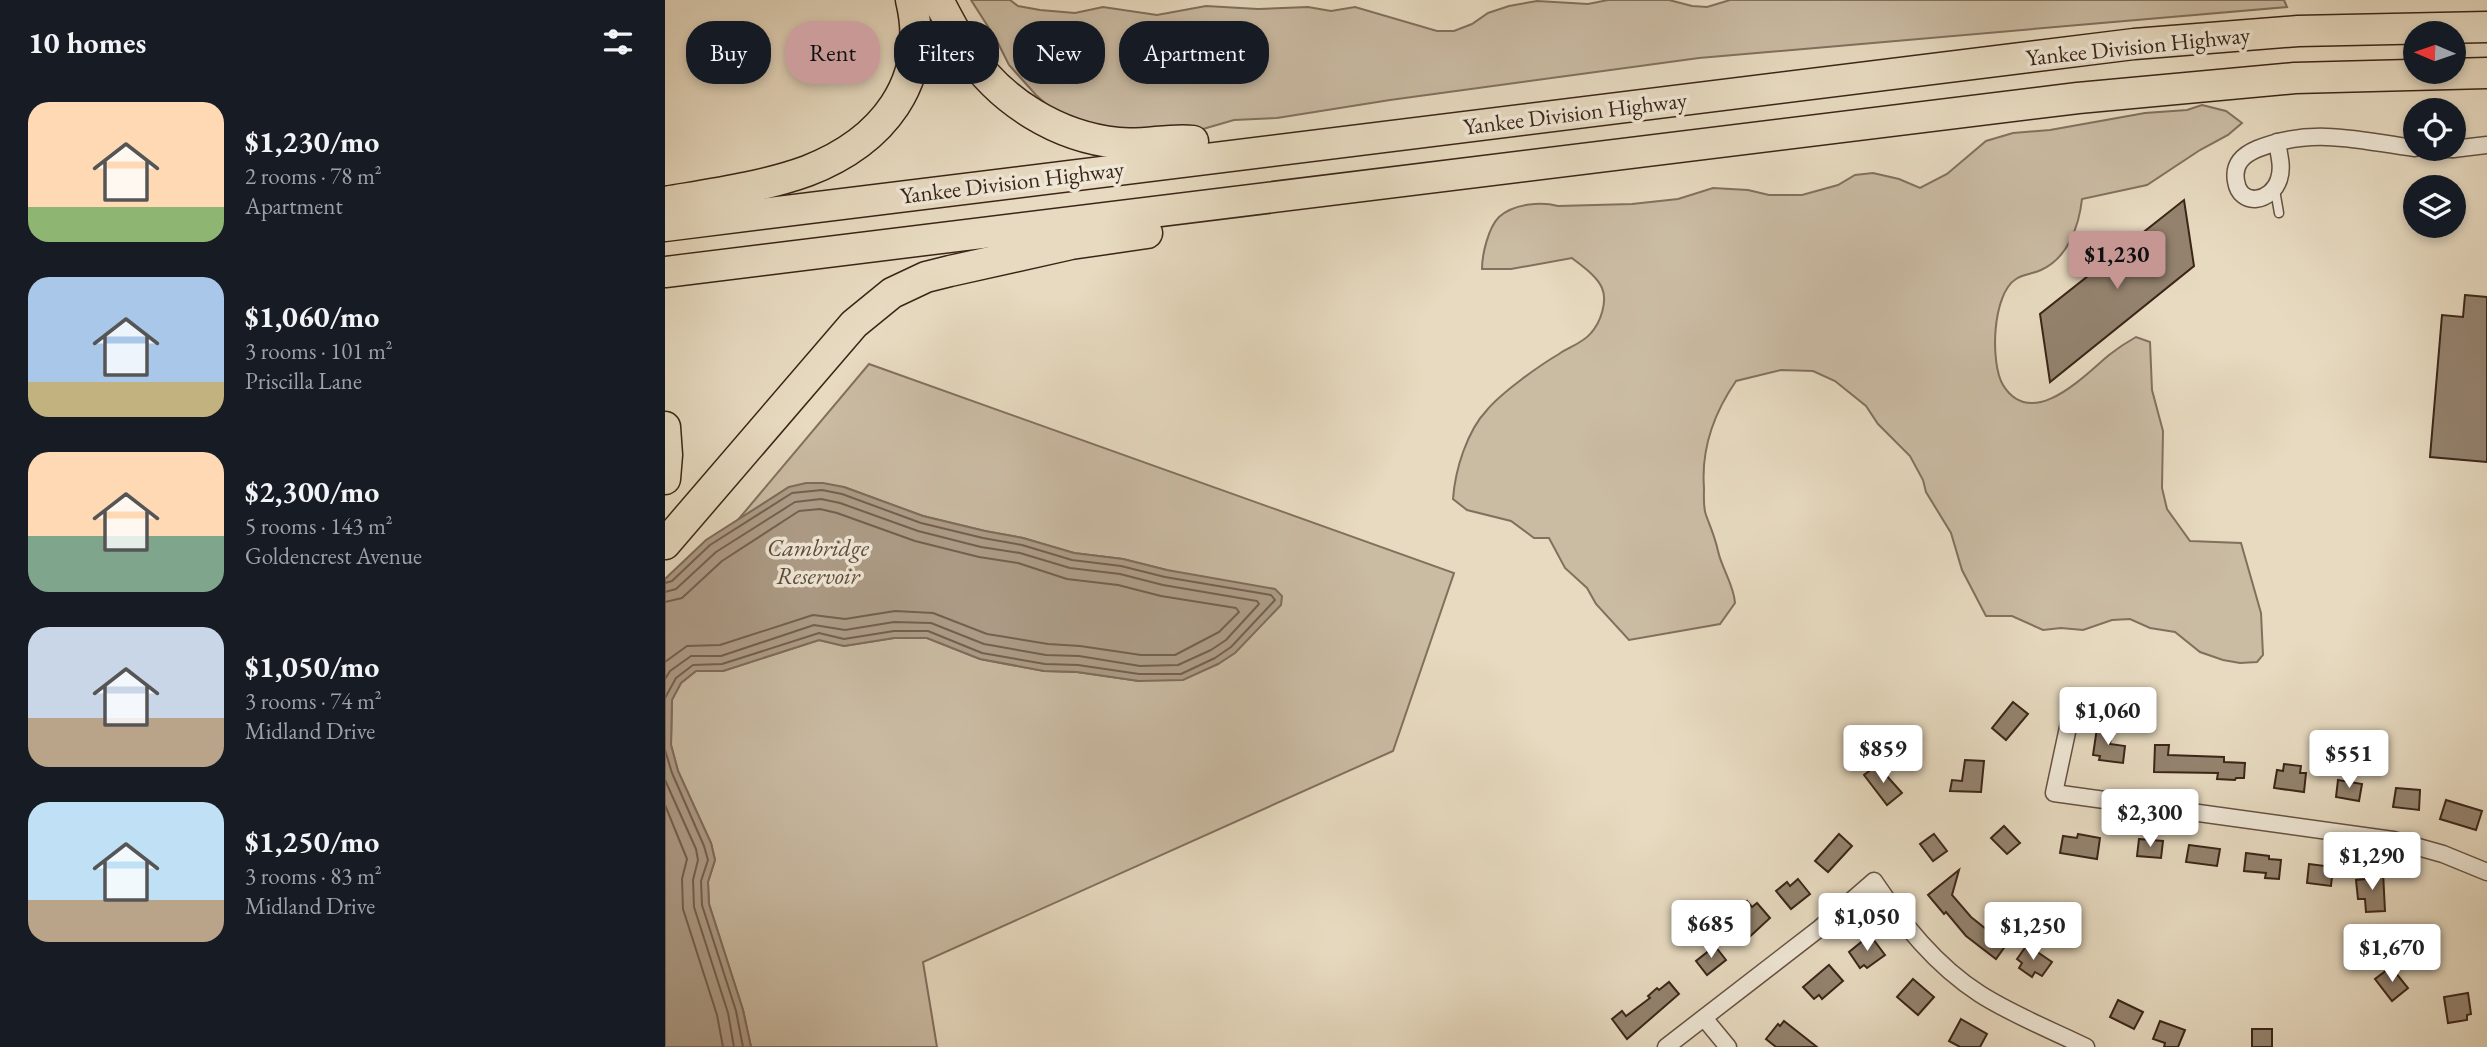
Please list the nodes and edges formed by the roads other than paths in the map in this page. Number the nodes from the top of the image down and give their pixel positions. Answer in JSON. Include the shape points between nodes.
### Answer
{"nodes":[{"id":1,"x":911,"y":0,"type":"edge"},
{"id":2,"x":938,"y":0,"type":"edge"},
{"id":3,"x":2487,"y":27,"type":"edge"},
{"id":4,"x":2487,"y":73,"type":"edge"},
{"id":5,"x":2277,"y":142,"type":"junction"},
{"id":6,"x":2487,"y":145,"type":"edge"},
{"id":7,"x":2403,"y":146,"type":"edge"},
{"id":8,"x":2466,"y":147,"type":"edge"},
{"id":9,"x":1267,"y":150,"type":"junction"},
{"id":10,"x":2274,"y":190,"type":"junction"},
{"id":11,"x":665,"y":202,"type":"edge"},
{"id":12,"x":1216,"y":204,"type":"junction"},
{"id":13,"x":2279,"y":213,"type":"dead end"},
{"id":14,"x":665,"y":226,"type":"edge"},
{"id":15,"x":665,"y":272,"type":"edge"},
{"id":16,"x":665,"y":427,"type":"edge"},
{"id":17,"x":665,"y":479,"type":"edge"},
{"id":18,"x":665,"y":544,"type":"edge"},
{"id":19,"x":2073,"y":704,"type":"dead end"},
{"id":20,"x":2487,"y":872,"type":"edge"},
{"id":21,"x":1704,"y":1018,"type":"junction"},
{"id":22,"x":1667,"y":1047,"type":"edge"},
{"id":23,"x":1728,"y":1047,"type":"edge"},
{"id":24,"x":2086,"y":1047,"type":"edge"}],
"edges":[{"from":1,"to":11,"type":"highway","via":[[916,39],[909,78],[896,104],[870,134],[806,171]]},
{"from":2,"to":9,"type":"highway","via":[[981,70],[1018,104],[1049,123],[1120,144],[1185,140]]},
{"from":3,"to":9,"type":"highway","name":"Yankee Division Highway","via":[[2298,31],[2134,44]]},
{"from":4,"to":12,"type":"highway","name":"Yankee Division Highway","via":[[2322,76],[2132,92]]},
{"from":5,"to":7,"type":"street","via":[[2340,136]]},
{"from":5,"to":10,"type":"street","via":[[2281,171]]},
{"from":5,"to":10,"type":"street","via":[[2246,154],[2236,171],[2239,192],[2248,199],[2267,197]]},
{"from":6,"to":8,"type":"street"},
{"from":9,"to":14,"type":"highway","name":"Yankee Division Highway"},
{"from":10,"to":13,"type":"lane"},
{"from":12,"to":15,"type":"highway","name":"Yankee Division Highway"},
{"from":12,"to":18,"type":"highway","via":[[1147,233],[1071,244],[950,271],[892,293],[854,324]]},
{"from":16,"to":17,"type":"highway"},
{"from":19,"to":20,"type":"street","via":[[2055,793],[2393,840]]},
{"from":21,"to":22,"type":"street"},
{"from":21,"to":23,"type":"street"},
{"from":21,"to":24,"type":"street","via":[[1874,881],[1901,921],[1959,978],[2008,1010]]}]}
